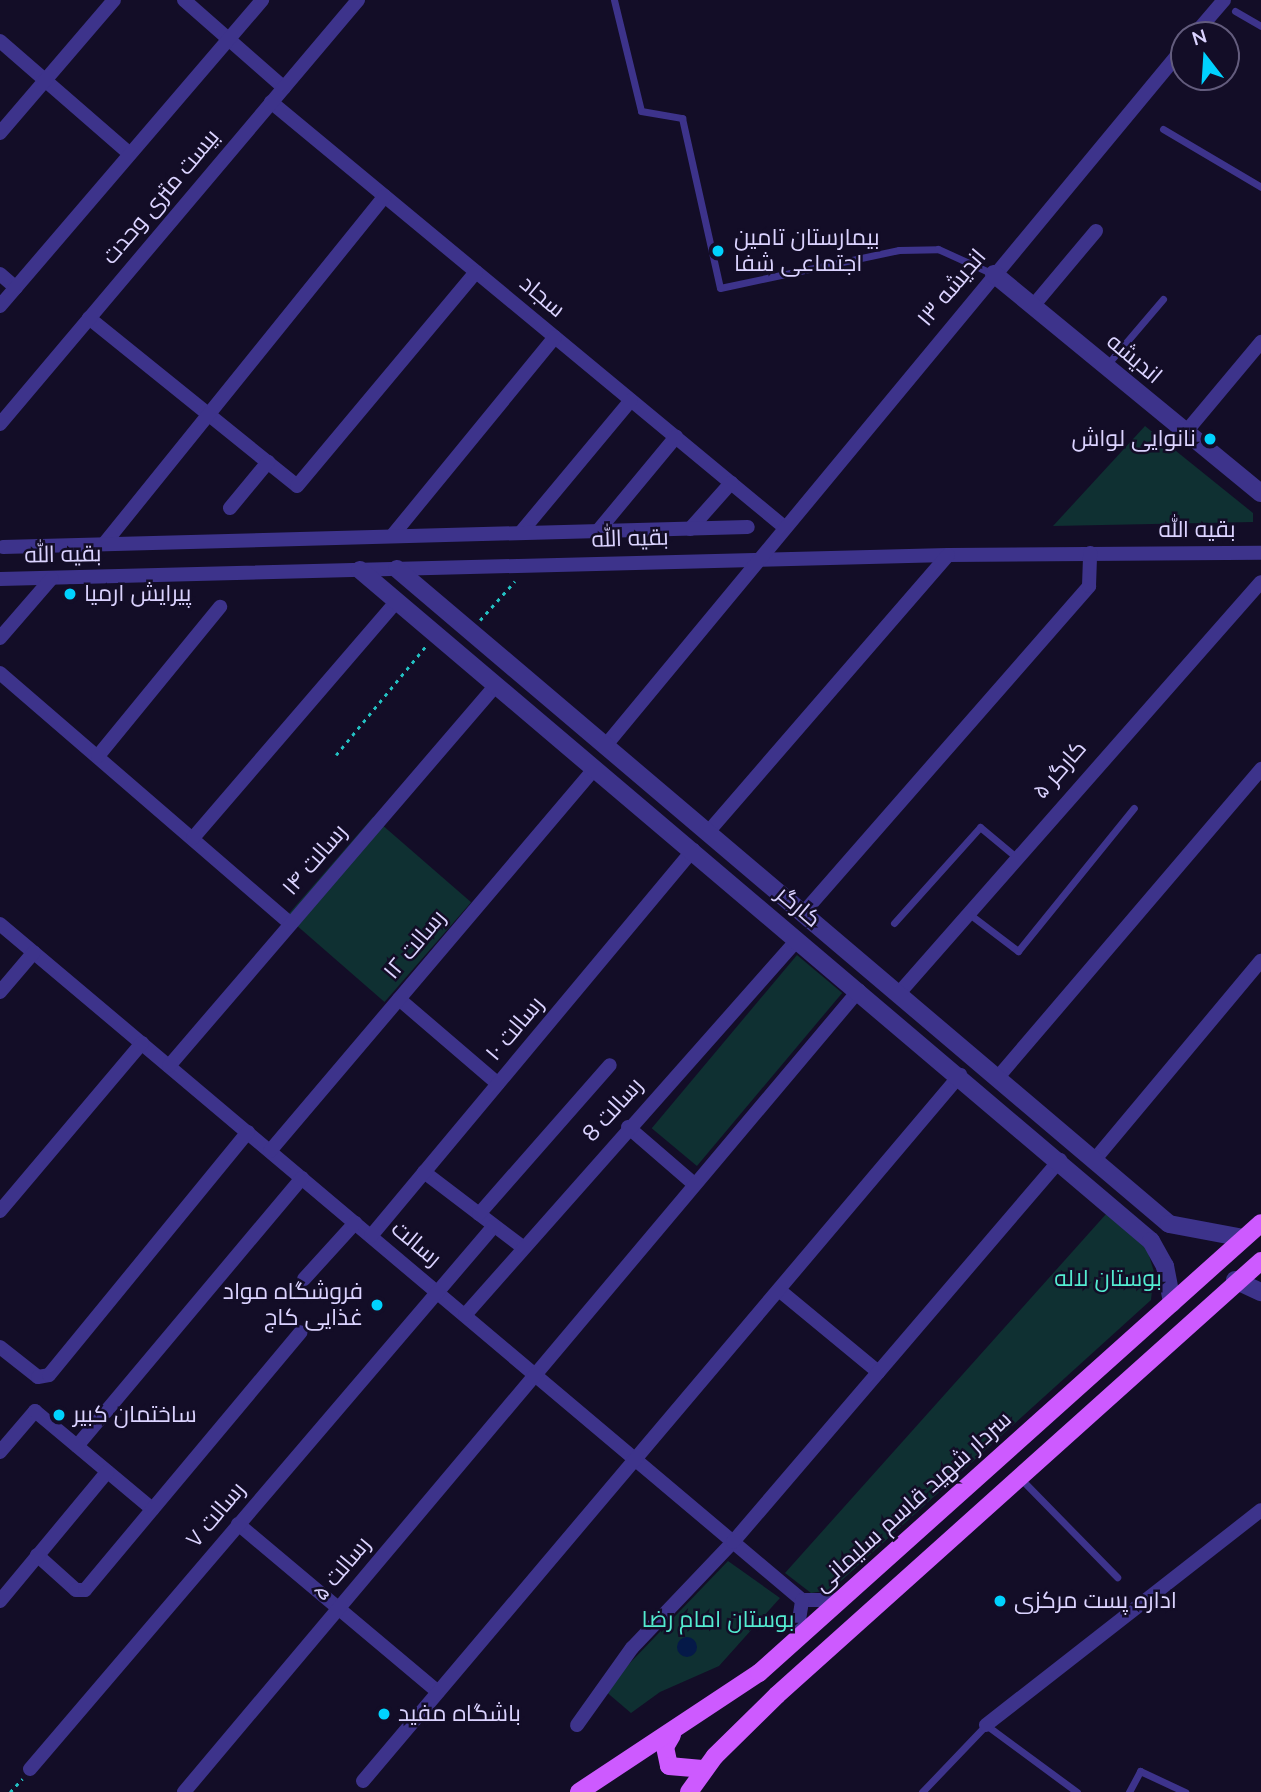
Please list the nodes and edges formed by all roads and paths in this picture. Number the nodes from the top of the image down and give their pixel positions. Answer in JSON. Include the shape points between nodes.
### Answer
{"nodes":[{"id":1,"x":114,"y":0,"type":"edge"},
{"id":2,"x":184,"y":0,"type":"edge"},
{"id":3,"x":262,"y":0,"type":"edge"},
{"id":4,"x":358,"y":0,"type":"edge"},
{"id":5,"x":614,"y":0,"type":"edge"},
{"id":6,"x":1224,"y":0,"type":"edge"},
{"id":7,"x":1235,"y":11,"type":"dead end"},
{"id":8,"x":1206,"y":21,"type":"edge"},
{"id":9,"x":1261,"y":26,"type":"edge"},
{"id":10,"x":228,"y":39,"type":"junction"},
{"id":11,"x":0,"y":41,"type":"edge"},
{"id":12,"x":1170,"y":64,"type":"edge"},
{"id":13,"x":45,"y":80,"type":"junction"},
{"id":14,"x":284,"y":88,"type":"junction"},
{"id":15,"x":271,"y":102,"type":"junction"},
{"id":16,"x":1163,"y":129,"type":"dead end"},
{"id":17,"x":0,"y":133,"type":"edge"},
{"id":18,"x":130,"y":154,"type":"junction"},
{"id":19,"x":1261,"y":187,"type":"edge"},
{"id":20,"x":385,"y":196,"type":"junction"},
{"id":21,"x":1096,"y":231,"type":"dead end"},
{"id":22,"x":476,"y":272,"type":"junction"},
{"id":23,"x":0,"y":274,"type":"edge"},
{"id":24,"x":994,"y":274,"type":"junction"},
{"id":25,"x":16,"y":288,"type":"junction"},
{"id":26,"x":1163,"y":299,"type":"dead end"},
{"id":27,"x":0,"y":306,"type":"edge"},
{"id":28,"x":1032,"y":306,"type":"junction"},
{"id":29,"x":89,"y":318,"type":"junction"},
{"id":30,"x":555,"y":337,"type":"junction"},
{"id":31,"x":1261,"y":342,"type":"edge"},
{"id":32,"x":1106,"y":367,"type":"junction"},
{"id":33,"x":631,"y":400,"type":"junction"},
{"id":34,"x":206,"y":412,"type":"junction"},
{"id":35,"x":0,"y":424,"type":"edge"},
{"id":36,"x":1185,"y":433,"type":"junction"},
{"id":37,"x":676,"y":437,"type":"junction"},
{"id":38,"x":268,"y":462,"type":"junction"},
{"id":39,"x":1252,"y":482,"type":"edge"},
{"id":40,"x":731,"y":484,"type":"junction"},
{"id":41,"x":1261,"y":493,"type":"edge"},
{"id":42,"x":230,"y":508,"type":"dead end"},
{"id":43,"x":783,"y":526,"type":"junction"},
{"id":44,"x":748,"y":527,"type":"dead end"},
{"id":45,"x":690,"y":529,"type":"junction"},
{"id":46,"x":522,"y":531,"type":"junction"},
{"id":47,"x":597,"y":532,"type":"junction"},
{"id":48,"x":392,"y":537,"type":"junction"},
{"id":49,"x":104,"y":544,"type":"junction"},
{"id":50,"x":3,"y":547,"type":"dead end"},
{"id":51,"x":1090,"y":553,"type":"junction"},
{"id":52,"x":1261,"y":553,"type":"edge"},
{"id":53,"x":948,"y":555,"type":"junction"},
{"id":54,"x":756,"y":559,"type":"junction"},
{"id":55,"x":528,"y":565,"type":"junction"},
{"id":56,"x":397,"y":569,"type":"junction"},
{"id":57,"x":360,"y":570,"type":"junction"},
{"id":58,"x":52,"y":578,"type":"junction"},
{"id":59,"x":0,"y":579,"type":"edge"},
{"id":60,"x":1261,"y":582,"type":"edge"},
{"id":61,"x":397,"y":601,"type":"junction"},
{"id":62,"x":220,"y":607,"type":"dead end"},
{"id":63,"x":471,"y":631,"type":"junction"},
{"id":64,"x":436,"y":633,"type":"junction"},
{"id":65,"x":0,"y":639,"type":"edge"},
{"id":66,"x":0,"y":673,"type":"edge"},
{"id":67,"x":496,"y":685,"type":"junction"},
{"id":68,"x":606,"y":745,"type":"junction"},
{"id":69,"x":336,"y":755,"type":"dead end"},
{"id":70,"x":98,"y":756,"type":"junction"},
{"id":71,"x":595,"y":768,"type":"junction"},
{"id":72,"x":1261,"y":769,"type":"edge"},
{"id":73,"x":1134,"y":808,"type":"dead end"},
{"id":74,"x":709,"y":831,"type":"junction"},
{"id":75,"x":193,"y":838,"type":"junction"},
{"id":76,"x":693,"y":850,"type":"junction"},
{"id":77,"x":1016,"y":857,"type":"junction"},
{"id":78,"x":804,"y":912,"type":"junction"},
{"id":79,"x":968,"y":913,"type":"junction"},
{"id":80,"x":0,"y":923,"type":"edge"},
{"id":81,"x":291,"y":923,"type":"junction"},
{"id":82,"x":894,"y":923,"type":"dead end"},
{"id":83,"x":798,"y":939,"type":"junction"},
{"id":84,"x":34,"y":952,"type":"junction"},
{"id":85,"x":1261,"y":961,"type":"edge"},
{"id":86,"x":859,"y":990,"type":"junction"},
{"id":87,"x":0,"y":992,"type":"edge"},
{"id":88,"x":900,"y":992,"type":"junction"},
{"id":89,"x":398,"y":999,"type":"junction"},
{"id":90,"x":940,"y":1027,"type":"junction"},
{"id":91,"x":142,"y":1043,"type":"junction"},
{"id":92,"x":924,"y":1045,"type":"junction"},
{"id":93,"x":610,"y":1065,"type":"dead end"},
{"id":94,"x":169,"y":1066,"type":"junction"},
{"id":95,"x":960,"y":1075,"type":"junction"},
{"id":96,"x":999,"y":1076,"type":"junction"},
{"id":97,"x":498,"y":1084,"type":"junction"},
{"id":98,"x":628,"y":1127,"type":"junction"},
{"id":99,"x":248,"y":1132,"type":"junction"},
{"id":100,"x":270,"y":1151,"type":"junction"},
{"id":101,"x":1096,"y":1158,"type":"junction"},
{"id":102,"x":1060,"y":1160,"type":"junction"},
{"id":103,"x":424,"y":1172,"type":"junction"},
{"id":104,"x":302,"y":1178,"type":"junction"},
{"id":105,"x":694,"y":1184,"type":"junction"},
{"id":106,"x":0,"y":1211,"type":"edge"},
{"id":107,"x":479,"y":1214,"type":"junction"},
{"id":108,"x":355,"y":1223,"type":"junction"},
{"id":109,"x":1261,"y":1223,"type":"edge"},
{"id":110,"x":1170,"y":1224,"type":"junction"},
{"id":111,"x":494,"y":1226,"type":"junction"},
{"id":112,"x":371,"y":1236,"type":"junction"},
{"id":113,"x":1244,"y":1238,"type":"junction"},
{"id":114,"x":1151,"y":1241,"type":"junction"},
{"id":115,"x":521,"y":1246,"type":"junction"},
{"id":116,"x":1261,"y":1261,"type":"edge"},
{"id":117,"x":304,"y":1279,"type":"dead end"},
{"id":118,"x":1235,"y":1280,"type":"junction"},
{"id":119,"x":779,"y":1290,"type":"junction"},
{"id":120,"x":435,"y":1291,"type":"junction"},
{"id":121,"x":1261,"y":1292,"type":"edge"},
{"id":122,"x":1172,"y":1303,"type":"junction"},
{"id":123,"x":465,"y":1315,"type":"junction"},
{"id":124,"x":301,"y":1332,"type":"dead end"},
{"id":125,"x":0,"y":1347,"type":"edge"},
{"id":126,"x":878,"y":1372,"type":"junction"},
{"id":127,"x":534,"y":1373,"type":"junction"},
{"id":128,"x":77,"y":1446,"type":"junction"},
{"id":129,"x":0,"y":1452,"type":"edge"},
{"id":130,"x":636,"y":1460,"type":"junction"},
{"id":131,"x":107,"y":1472,"type":"junction"},
{"id":132,"x":1019,"y":1477,"type":"junction"},
{"id":133,"x":152,"y":1509,"type":"junction"},
{"id":134,"x":1261,"y":1510,"type":"edge"},
{"id":135,"x":239,"y":1524,"type":"junction"},
{"id":136,"x":733,"y":1542,"type":"junction"},
{"id":137,"x":37,"y":1555,"type":"junction"},
{"id":138,"x":1117,"y":1577,"type":"dead end"},
{"id":139,"x":802,"y":1600,"type":"junction"},
{"id":140,"x":840,"y":1600,"type":"junction"},
{"id":141,"x":0,"y":1601,"type":"edge"},
{"id":142,"x":339,"y":1608,"type":"junction"},
{"id":143,"x":795,"y":1641,"type":"junction"},
{"id":144,"x":438,"y":1692,"type":"junction"},
{"id":145,"x":577,"y":1725,"type":"dead end"},
{"id":146,"x":986,"y":1725,"type":"junction"},
{"id":147,"x":672,"y":1735,"type":"junction"},
{"id":148,"x":30,"y":1769,"type":"dead end"},
{"id":149,"x":705,"y":1769,"type":"junction"},
{"id":150,"x":363,"y":1781,"type":"dead end"},
{"id":151,"x":184,"y":1792,"type":"edge"},
{"id":152,"x":579,"y":1792,"type":"edge"},
{"id":153,"x":689,"y":1792,"type":"edge"},
{"id":154,"x":922,"y":1792,"type":"edge"},
{"id":155,"x":1077,"y":1792,"type":"edge"},
{"id":156,"x":1129,"y":1792,"type":"edge"},
{"id":157,"x":1185,"y":1792,"type":"edge"}],
"edges":[{"from":1,"to":13,"type":"street"},
{"from":2,"to":10,"type":"street"},
{"from":3,"to":10,"type":"street"},
{"from":4,"to":14,"type":"street","name":"بیست متری وحدت"},
{"from":5,"to":24,"type":"lane","via":[[641,111],[682,118],[720,288],[899,250],[938,249]]},
{"from":6,"to":8,"type":"street"},
{"from":7,"to":9,"type":"lane"},
{"from":10,"to":14,"type":"street"},
{"from":10,"to":18,"type":"street"},
{"from":11,"to":13,"type":"street"},
{"from":12,"to":24,"type":"street","name":"اندیشه ۱۳"},
{"from":13,"to":17,"type":"street"},
{"from":13,"to":18,"type":"street"},
{"from":14,"to":15,"type":"street","name":"بیست متری وحدت"},
{"from":15,"to":20,"type":"street","name":"سجاد"},
{"from":15,"to":29,"type":"street","name":"بیست متری وحدت"},
{"from":16,"to":19,"type":"lane"},
{"from":18,"to":25,"type":"street"},
{"from":20,"to":22,"type":"street","name":"سجاد"},
{"from":20,"to":34,"type":"street"},
{"from":21,"to":28,"type":"street"},
{"from":22,"to":30,"type":"street","name":"سجاد"},
{"from":22,"to":38,"type":"street","via":[[297,486]]},
{"from":23,"to":25,"type":"street"},
{"from":24,"to":28,"type":"street","name":"اندیشه"},
{"from":24,"to":43,"type":"street","name":"اندیشه ۱۳"},
{"from":25,"to":27,"type":"street"},
{"from":26,"to":32,"type":"lane"},
{"from":28,"to":32,"type":"street","name":"اندیشه"},
{"from":29,"to":34,"type":"street"},
{"from":29,"to":35,"type":"street","name":"بیست متری وحدت"},
{"from":30,"to":33,"type":"street","name":"سجاد"},
{"from":30,"to":48,"type":"street"},
{"from":31,"to":36,"type":"street"},
{"from":32,"to":36,"type":"street","name":"اندیشه"},
{"from":33,"to":37,"type":"street","name":"سجاد"},
{"from":33,"to":46,"type":"street"},
{"from":34,"to":38,"type":"street"},
{"from":34,"to":49,"type":"street"},
{"from":36,"to":39,"type":"street","name":"اندیشه"},
{"from":37,"to":40,"type":"street","name":"سجاد"},
{"from":37,"to":47,"type":"street"},
{"from":38,"to":42,"type":"street"},
{"from":39,"to":41,"type":"street","name":"اندیشه"},
{"from":40,"to":43,"type":"street","name":"سجاد"},
{"from":40,"to":45,"type":"street"},
{"from":43,"to":54,"type":"street","name":"اندیشه ۱۳"},
{"from":44,"to":45,"type":"street","name":"بقیه الله"},
{"from":45,"to":47,"type":"street","name":"بقیه الله"},
{"from":46,"to":47,"type":"street","name":"بقیه الله"},
{"from":46,"to":48,"type":"street","name":"بقیه الله"},
{"from":48,"to":49,"type":"street","name":"بقیه الله"},
{"from":49,"to":50,"type":"street","name":"بقیه الله"},
{"from":51,"to":52,"type":"street","name":"بقیه الله"},
{"from":51,"to":53,"type":"street","name":"بقیه الله"},
{"from":51,"to":78,"type":"street","via":[[1089,586]]},
{"from":53,"to":54,"type":"street","name":"بقیه الله"},
{"from":53,"to":74,"type":"street"},
{"from":54,"to":55,"type":"street","name":"بقیه الله"},
{"from":54,"to":68,"type":"street","name":"اندیشه ۱۳"},
{"from":55,"to":56,"type":"street","name":"بقیه الله"},
{"from":55,"to":63,"type":"path"},
{"from":56,"to":57,"type":"street","name":"بقیه الله"},
{"from":56,"to":63,"type":"street","name":"کارگر"},
{"from":57,"to":58,"type":"street","name":"بقیه الله"},
{"from":57,"to":61,"type":"street","name":"کارگر"},
{"from":58,"to":59,"type":"street","name":"بقیه الله"},
{"from":58,"to":65,"type":"street"},
{"from":60,"to":77,"type":"street","name":"کارگر ۵"},
{"from":61,"to":64,"type":"street","name":"کارگر"},
{"from":61,"to":75,"type":"street"},
{"from":62,"to":70,"type":"street"},
{"from":63,"to":68,"type":"street","name":"کارگر"},
{"from":64,"to":67,"type":"street","name":"کارگر"},
{"from":64,"to":69,"type":"path"},
{"from":66,"to":70,"type":"street"},
{"from":67,"to":71,"type":"street","name":"کارگر"},
{"from":67,"to":81,"type":"street","name":"رسالت ۱۴"},
{"from":68,"to":74,"type":"street","name":"کارگر"},
{"from":70,"to":75,"type":"street"},
{"from":71,"to":76,"type":"street","name":"کارگر"},
{"from":71,"to":89,"type":"street","name":"رسالت ۱۲"},
{"from":72,"to":96,"type":"street"},
{"from":73,"to":79,"type":"lane","via":[[1018,951]]},
{"from":74,"to":78,"type":"street","name":"کارگر"},
{"from":75,"to":81,"type":"street"},
{"from":76,"to":83,"type":"street","name":"کارگر"},
{"from":76,"to":97,"type":"street","name":"رسالت ۱۰"},
{"from":77,"to":79,"type":"street","name":"کارگر ۵"},
{"from":77,"to":82,"type":"lane","via":[[981,827]]},
{"from":78,"to":88,"type":"street","name":"کارگر"},
{"from":79,"to":88,"type":"street","name":"کارگر ۵"},
{"from":80,"to":84,"type":"street","name":"رسالت"},
{"from":81,"to":94,"type":"street","name":"رسالت ۱۴"},
{"from":83,"to":86,"type":"street","name":"کارگر"},
{"from":83,"to":98,"type":"street","name":"رسالت 8"},
{"from":84,"to":87,"type":"street"},
{"from":84,"to":91,"type":"street","name":"رسالت"},
{"from":85,"to":101,"type":"street"},
{"from":86,"to":92,"type":"street","name":"کارگر"},
{"from":86,"to":105,"type":"street","name":"رسالت ۵"},
{"from":88,"to":90,"type":"street","name":"کارگر"},
{"from":89,"to":97,"type":"street"},
{"from":89,"to":100,"type":"street","name":"رسالت ۱۲"},
{"from":90,"to":92,"type":"street"},
{"from":90,"to":96,"type":"street","name":"کارگر"},
{"from":91,"to":94,"type":"street","name":"رسالت"},
{"from":91,"to":106,"type":"street"},
{"from":92,"to":95,"type":"street","name":"کارگر"},
{"from":93,"to":107,"type":"street"},
{"from":94,"to":99,"type":"street","name":"رسالت"},
{"from":95,"to":102,"type":"street","name":"کارگر"},
{"from":95,"to":119,"type":"street"},
{"from":96,"to":101,"type":"street","name":"کارگر"},
{"from":97,"to":103,"type":"street","name":"رسالت ۱۰"},
{"from":98,"to":105,"type":"street"},
{"from":98,"to":115,"type":"street","name":"رسالت 8"},
{"from":99,"to":100,"type":"street","name":"رسالت"},
{"from":99,"to":125,"type":"street","via":[[44,1378]]},
{"from":100,"to":104,"type":"street","name":"رسالت"},
{"from":101,"to":110,"type":"street","name":"کارگر"},
{"from":102,"to":114,"type":"street","name":"کارگر"},
{"from":102,"to":126,"type":"street"},
{"from":103,"to":107,"type":"street"},
{"from":103,"to":112,"type":"street","name":"رسالت ۱۰"},
{"from":104,"to":108,"type":"street","name":"رسالت"},
{"from":104,"to":128,"type":"street"},
{"from":105,"to":127,"type":"street","name":"رسالت ۵"},
{"from":107,"to":111,"type":"street"},
{"from":108,"to":112,"type":"street","name":"رسالت"},
{"from":108,"to":117,"type":"street"},
{"from":109,"to":113,"type":"main road","name":"سردار شهید قاسم سلیمانی"},
{"from":110,"to":113,"type":"street"},
{"from":110,"to":114,"type":"street","via":[[1164,1237]]},
{"from":111,"to":115,"type":"street"},
{"from":111,"to":120,"type":"street","name":"رسالت ۷"},
{"from":112,"to":120,"type":"street","name":"رسالت"},
{"from":113,"to":122,"type":"main road","name":"سردار شهید قاسم سلیمانی"},
{"from":114,"to":122,"type":"street","name":"کارگر","via":[[1165,1266]]},
{"from":115,"to":123,"type":"street","name":"رسالت 8"},
{"from":116,"to":118,"type":"main road"},
{"from":118,"to":121,"type":"street"},
{"from":118,"to":132,"type":"main road"},
{"from":119,"to":126,"type":"street"},
{"from":119,"to":130,"type":"street"},
{"from":120,"to":123,"type":"street","name":"رسالت"},
{"from":120,"to":135,"type":"street","name":"رسالت ۷"},
{"from":122,"to":140,"type":"main road","name":"سردار شهید قاسم سلیمانی"},
{"from":123,"to":127,"type":"street","name":"رسالت"},
{"from":124,"to":133,"type":"street"},
{"from":126,"to":136,"type":"street"},
{"from":127,"to":130,"type":"street","name":"رسالت"},
{"from":127,"to":142,"type":"street","name":"رسالت ۵"},
{"from":128,"to":129,"type":"street","via":[[35,1411]]},
{"from":128,"to":131,"type":"street"},
{"from":130,"to":136,"type":"street","name":"رسالت"},
{"from":130,"to":144,"type":"street"},
{"from":131,"to":133,"type":"street"},
{"from":131,"to":137,"type":"street"},
{"from":132,"to":138,"type":"lane"},
{"from":132,"to":149,"type":"main road","via":[[777,1695]]},
{"from":133,"to":137,"type":"street","via":[[85,1590],[76,1590]]},
{"from":134,"to":146,"type":"street"},
{"from":135,"to":142,"type":"street"},
{"from":135,"to":148,"type":"street","name":"رسالت ۷"},
{"from":136,"to":139,"type":"street","name":"رسالت"},
{"from":136,"to":145,"type":"street","via":[[632,1648]]},
{"from":137,"to":141,"type":"street"},
{"from":139,"to":140,"type":"street"},
{"from":139,"to":143,"type":"street"},
{"from":140,"to":143,"type":"main road","name":"سردار شهید قاسم سلیمانی"},
{"from":142,"to":144,"type":"street"},
{"from":142,"to":151,"type":"street","name":"رسالت ۵"},
{"from":143,"to":147,"type":"main road","name":"سردار شهید قاسم سلیمانی"},
{"from":144,"to":150,"type":"street"},
{"from":146,"to":154,"type":"lane"},
{"from":146,"to":155,"type":"lane"},
{"from":147,"to":149,"type":"main road","via":[[665,1747],[669,1766]]},
{"from":147,"to":152,"type":"main road","name":"سردار شهید قاسم سلیمانی"},
{"from":149,"to":153,"type":"main road"},
{"from":156,"to":157,"type":"lane","via":[[1140,1771]]}]}
